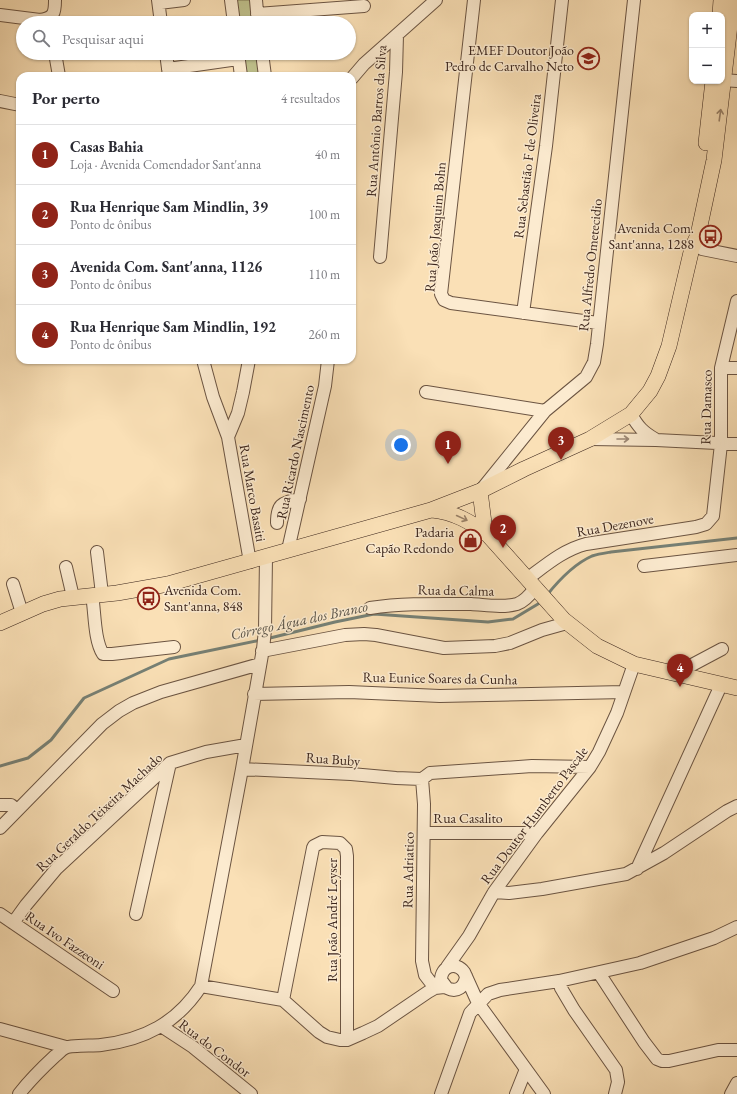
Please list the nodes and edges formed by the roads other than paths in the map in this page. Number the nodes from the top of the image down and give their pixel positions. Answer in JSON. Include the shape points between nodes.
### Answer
{"nodes":[{"id":1,"x":55,"y":0,"type":"edge"},
{"id":2,"x":184,"y":0,"type":"edge"},
{"id":3,"x":231,"y":0,"type":"edge"},
{"id":4,"x":256,"y":0,"type":"edge"},
{"id":5,"x":436,"y":0,"type":"edge"},
{"id":6,"x":474,"y":0,"type":"edge"},
{"id":7,"x":562,"y":0,"type":"edge"},
{"id":8,"x":634,"y":0,"type":"edge"},
{"id":9,"x":721,"y":0,"type":"edge"},
{"id":10,"x":733,"y":0,"type":"edge"},
{"id":11,"x":158,"y":2,"type":"edge"},
{"id":12,"x":319,"y":5,"type":"edge"},
{"id":13,"x":364,"y":6,"type":"dead end"},
{"id":14,"x":720,"y":12,"type":"edge"},
{"id":15,"x":51,"y":16,"type":"edge"},
{"id":16,"x":161,"y":16,"type":"edge"},
{"id":17,"x":233,"y":16,"type":"edge"},
{"id":18,"x":258,"y":16,"type":"edge"},
{"id":19,"x":271,"y":16,"type":"edge"},
{"id":20,"x":3,"y":18,"type":"edge"},
{"id":21,"x":16,"y":19,"type":"edge"},
{"id":22,"x":397,"y":35,"type":"junction"},
{"id":23,"x":56,"y":60,"type":"edge"},
{"id":24,"x":167,"y":60,"type":"edge"},
{"id":25,"x":221,"y":60,"type":"edge"},
{"id":26,"x":238,"y":60,"type":"edge"},
{"id":27,"x":263,"y":60,"type":"edge"},
{"id":28,"x":725,"y":71,"type":"edge"},
{"id":29,"x":58,"y":72,"type":"edge"},
{"id":30,"x":169,"y":72,"type":"edge"},
{"id":31,"x":240,"y":72,"type":"edge"},
{"id":32,"x":264,"y":72,"type":"edge"},
{"id":33,"x":356,"y":73,"type":"edge"},
{"id":34,"x":723,"y":84,"type":"edge"},
{"id":35,"x":0,"y":101,"type":"edge"},
{"id":36,"x":16,"y":104,"type":"edge"},
{"id":37,"x":697,"y":249,"type":"junction"},
{"id":38,"x":737,"y":256,"type":"edge"},
{"id":39,"x":380,"y":257,"type":"dead end"},
{"id":40,"x":737,"y":300,"type":"edge"},
{"id":41,"x":523,"y":313,"type":"junction"},
{"id":42,"x":598,"y":323,"type":"junction"},
{"id":43,"x":205,"y":364,"type":"edge"},
{"id":44,"x":248,"y":364,"type":"edge"},
{"id":45,"x":328,"y":364,"type":"edge"},
{"id":46,"x":722,"y":368,"type":"junction"},
{"id":47,"x":737,"y":368,"type":"edge"},
{"id":48,"x":426,"y":392,"type":"dead end"},
{"id":49,"x":545,"y":411,"type":"junction"},
{"id":50,"x":631,"y":414,"type":"junction"},
{"id":51,"x":228,"y":437,"type":"junction"},
{"id":52,"x":590,"y":439,"type":"junction"},
{"id":53,"x":656,"y":440,"type":"junction"},
{"id":54,"x":721,"y":444,"type":"junction"},
{"id":55,"x":737,"y":444,"type":"edge"},
{"id":56,"x":480,"y":491,"type":"junction"},
{"id":57,"x":300,"y":499,"type":"junction"},
{"id":58,"x":432,"y":510,"type":"junction"},
{"id":59,"x":713,"y":516,"type":"joint"},
{"id":60,"x":277,"y":523,"type":"dead end"},
{"id":61,"x":488,"y":535,"type":"junction"},
{"id":62,"x":288,"y":550,"type":"junction"},
{"id":63,"x":97,"y":552,"type":"dead end"},
{"id":64,"x":737,"y":554,"type":"edge"},
{"id":65,"x":266,"y":557,"type":"junction"},
{"id":66,"x":250,"y":562,"type":"junction"},
{"id":67,"x":644,"y":566,"type":"dead end"},
{"id":68,"x":66,"y":567,"type":"dead end"},
{"id":69,"x":13,"y":584,"type":"dead end"},
{"id":70,"x":533,"y":586,"type":"junction"},
{"id":71,"x":97,"y":595,"type":"junction"},
{"id":72,"x":72,"y":597,"type":"junction"},
{"id":73,"x":370,"y":608,"type":"dead end"},
{"id":74,"x":22,"y":613,"type":"junction"},
{"id":75,"x":565,"y":621,"type":"junction"},
{"id":76,"x":0,"y":623,"type":"edge"},
{"id":77,"x":174,"y":647,"type":"dead end"},
{"id":78,"x":722,"y":649,"type":"dead end"},
{"id":79,"x":263,"y":650,"type":"junction"},
{"id":80,"x":260,"y":664,"type":"junction"},
{"id":81,"x":634,"y":664,"type":"junction"},
{"id":82,"x":675,"y":674,"type":"junction"},
{"id":83,"x":721,"y":685,"type":"junction"},
{"id":84,"x":737,"y":688,"type":"edge"},
{"id":85,"x":624,"y":692,"type":"junction"},
{"id":86,"x":254,"y":694,"type":"junction"},
{"id":87,"x":246,"y":745,"type":"junction"},
{"id":88,"x":170,"y":763,"type":"junction"},
{"id":89,"x":590,"y":767,"type":"junction"},
{"id":90,"x":242,"y":769,"type":"junction"},
{"id":91,"x":422,"y":779,"type":"junction"},
{"id":92,"x":0,"y":805,"type":"edge"},
{"id":93,"x":737,"y":806,"type":"edge"},
{"id":94,"x":17,"y":810,"type":"junction"},
{"id":95,"x":0,"y":828,"type":"edge"},
{"id":96,"x":424,"y":833,"type":"junction"},
{"id":97,"x":536,"y":833,"type":"junction"},
{"id":98,"x":637,"y":869,"type":"junction"},
{"id":99,"x":494,"y":892,"type":"junction"},
{"id":100,"x":0,"y":914,"type":"edge"},
{"id":101,"x":136,"y":914,"type":"dead end"},
{"id":102,"x":13,"y":923,"type":"junction"},
{"id":103,"x":735,"y":933,"type":"edge"},
{"id":104,"x":469,"y":936,"type":"junction"},
{"id":105,"x":422,"y":961,"type":"junction"},
{"id":106,"x":444,"y":970,"type":"junction"},
{"id":107,"x":599,"y":973,"type":"junction"},
{"id":108,"x":465,"y":974,"type":"junction"},
{"id":109,"x":559,"y":981,"type":"junction"},
{"id":110,"x":200,"y":986,"type":"junction"},
{"id":111,"x":440,"y":987,"type":"junction"},
{"id":112,"x":113,"y":991,"type":"dead end"},
{"id":113,"x":283,"y":1000,"type":"junction"},
{"id":114,"x":477,"y":1001,"type":"junction"},
{"id":115,"x":161,"y":1026,"type":"junction"},
{"id":116,"x":0,"y":1029,"type":"edge"},
{"id":117,"x":347,"y":1040,"type":"junction"},
{"id":118,"x":66,"y":1047,"type":"junction"},
{"id":119,"x":737,"y":1050,"type":"edge"},
{"id":120,"x":526,"y":1069,"type":"junction"},
{"id":121,"x":737,"y":1083,"type":"edge"},
{"id":122,"x":20,"y":1094,"type":"edge"},
{"id":123,"x":251,"y":1094,"type":"edge"},
{"id":124,"x":441,"y":1094,"type":"edge"},
{"id":125,"x":516,"y":1094,"type":"edge"},
{"id":126,"x":544,"y":1094,"type":"edge"},
{"id":127,"x":615,"y":1094,"type":"edge"},
{"id":128,"x":731,"y":1094,"type":"edge"}],
"edges":[{"from":1,"to":15,"type":"street","via":[[55,9]]},
{"from":2,"to":11,"type":"street"},
{"from":3,"to":17,"type":"street"},
{"from":4,"to":18,"type":"street"},
{"from":5,"to":22,"type":"street"},
{"from":6,"to":41,"type":"street","name":"Rua João Joaquim Bohn","via":[[441,294],[444,300],[451,303]]},
{"from":7,"to":41,"type":"street","name":"Rua Sebastião F de Oliveira","via":[[546,146]]},
{"from":8,"to":42,"type":"street","name":"Rua Alfredo Ometecidio"},
{"from":9,"to":14,"type":"main road"},
{"from":10,"to":28,"type":"main road"},
{"from":11,"to":16,"type":"street"},
{"from":12,"to":13,"type":"street"},
{"from":12,"to":19,"type":"street"},
{"from":20,"to":21,"type":"street"},
{"from":22,"to":33,"type":"street"},
{"from":22,"to":39,"type":"street","name":"Rua Antônio Barros da Silva"},
{"from":23,"to":29,"type":"street"},
{"from":24,"to":30,"type":"street"},
{"from":25,"to":30,"type":"street"},
{"from":26,"to":31,"type":"street"},
{"from":27,"to":32,"type":"street"},
{"from":34,"to":37,"type":"main road","via":[[704,163],[691,234]]},
{"from":35,"to":36,"type":"street"},
{"from":37,"to":38,"type":"street"},
{"from":37,"to":50,"type":"main road","via":[[663,362],[650,391]]},
{"from":40,"to":46,"type":"street","name":"Rua Damasco"},
{"from":41,"to":42,"type":"street","name":"Rua João Joaquim Bohn"},
{"from":42,"to":49,"type":"street","name":"Rua Alfredo Ometecidio","via":[[594,362],[590,371],[579,384]]},
{"from":43,"to":51,"type":"street","via":[[213,398]]},
{"from":44,"to":51,"type":"street","name":"Rua Marco Basaiti","via":[[238,413]]},
{"from":45,"to":57,"type":"street","name":"Rua Ricardo Nascimento"},
{"from":46,"to":47,"type":"street"},
{"from":46,"to":54,"type":"street","name":"Rua Damasco"},
{"from":48,"to":49,"type":"street"},
{"from":49,"to":56,"type":"street","name":"Rua Alfredo Ometecidio"},
{"from":50,"to":52,"type":"main road"},
{"from":50,"to":53,"type":"street","via":[[637,425]]},
{"from":51,"to":66,"type":"street","name":"Rua Marco Basaiti"},
{"from":52,"to":53,"type":"street","one_way":true},
{"from":52,"to":56,"type":"main road"},
{"from":53,"to":54,"type":"street"},
{"from":54,"to":55,"type":"street"},
{"from":54,"to":59,"type":"street","name":"Rua Damasco"},
{"from":56,"to":58,"type":"main road"},
{"from":56,"to":61,"type":"main road"},
{"from":57,"to":60,"type":"street","via":[[281,505],[277,511]]},
{"from":57,"to":62,"type":"street","name":"Rua Ricardo Nascimento"},
{"from":58,"to":61,"type":"main road","one_way":true,"via":[[463,519]]},
{"from":58,"to":62,"type":"main road"},
{"from":59,"to":70,"type":"street","name":"Rua Dezenove","via":[[711,521],[701,526],[575,547],[562,553]]},
{"from":61,"to":70,"type":"main road"},
{"from":62,"to":65,"type":"main road"},
{"from":63,"to":71,"type":"street"},
{"from":64,"to":67,"type":"street"},
{"from":65,"to":66,"type":"main road"},
{"from":65,"to":79,"type":"street"},
{"from":66,"to":71,"type":"main road","via":[[168,584]]},
{"from":68,"to":72,"type":"street"},
{"from":69,"to":74,"type":"street"},
{"from":70,"to":73,"type":"street","name":"Rua da Calma","via":[[524,600],[504,606],[418,604]]},
{"from":70,"to":75,"type":"main road"},
{"from":71,"to":72,"type":"main road"},
{"from":71,"to":77,"type":"street","via":[[98,637],[103,654]]},
{"from":72,"to":74,"type":"main road","via":[[43,604]]},
{"from":74,"to":76,"type":"main road"},
{"from":75,"to":79,"type":"street","via":[[510,643],[495,646],[444,648],[364,634]]},
{"from":75,"to":81,"type":"main road","via":[[597,646]]},
{"from":78,"to":82,"type":"street"},
{"from":79,"to":80,"type":"street"},
{"from":80,"to":86,"type":"street"},
{"from":80,"to":94,"type":"street","via":[[161,692],[119,711],[102,724]]},
{"from":81,"to":82,"type":"main road"},
{"from":81,"to":85,"type":"street","name":"Rua Doutor Humberto Pascale"},
{"from":82,"to":83,"type":"main road"},
{"from":83,"to":84,"type":"main road"},
{"from":83,"to":98,"type":"street"},
{"from":85,"to":86,"type":"street","name":"Rua Eunice Soares da Cunha","via":[[440,696],[349,692]]},
{"from":85,"to":89,"type":"street","name":"Rua Doutor Humberto Pascale","via":[[607,737]]},
{"from":86,"to":87,"type":"street"},
{"from":87,"to":88,"type":"street","name":"Rua Geraldo Teixeira Machado","via":[[206,752]]},
{"from":87,"to":90,"type":"street"},
{"from":88,"to":101,"type":"street"},
{"from":88,"to":102,"type":"street","name":"Rua Geraldo Teixeira Machado","via":[[57,868]]},
{"from":89,"to":91,"type":"street","via":[[532,766],[430,773]]},
{"from":89,"to":97,"type":"street","name":"Rua Doutor Humberto Pascale"},
{"from":90,"to":91,"type":"street","name":"Rua Buby"},
{"from":90,"to":110,"type":"street"},
{"from":91,"to":96,"type":"street","name":"Rua Adriatico"},
{"from":92,"to":94,"type":"street","via":[[6,804]]},
{"from":93,"to":98,"type":"street"},
{"from":94,"to":95,"type":"street"},
{"from":96,"to":97,"type":"street","name":"Rua Casalito"},
{"from":96,"to":105,"type":"street","name":"Rua Adriatico"},
{"from":97,"to":99,"type":"street","name":"Rua Doutor Humberto Pascale"},
{"from":98,"to":99,"type":"street","via":[[613,878],[509,894]]},
{"from":99,"to":104,"type":"street","name":"Rua Doutor Humberto Pascale"},
{"from":100,"to":102,"type":"street","name":"Rua Ivo Fazzeoni"},
{"from":102,"to":112,"type":"street","name":"Rua Ivo Fazzeoni"},
{"from":103,"to":107,"type":"street"},
{"from":104,"to":106,"type":"street","name":"Rua Doutor Humberto Pascale"},
{"from":104,"to":108,"type":"street","name":"Rua Doutor Humberto Pascale","via":[[464,957]]},
{"from":105,"to":106,"type":"street","via":[[429,969]]},
{"from":105,"to":111,"type":"street","name":"Rua Adriatico","via":[[423,969]]},
{"from":106,"to":108,"type":"street","via":[[455,966]]},
{"from":106,"to":111,"type":"street"},
{"from":107,"to":109,"type":"street"},
{"from":107,"to":119,"type":"street","via":[[658,1059],[669,1061],[718,1050]]},
{"from":108,"to":111,"type":"street","via":[[460,989]]},
{"from":108,"to":114,"type":"street"},
{"from":109,"to":114,"type":"street","via":[[500,990]]},
{"from":109,"to":127,"type":"street","via":[[574,1010],[616,1070],[618,1082]]},
{"from":110,"to":113,"type":"street"},
{"from":110,"to":115,"type":"street","via":[[183,1009]]},
{"from":111,"to":114,"type":"street"},
{"from":111,"to":117,"type":"street","via":[[428,992],[378,1026]]},
{"from":113,"to":117,"type":"street","via":[[319,1032],[334,1040]]},
{"from":113,"to":117,"type":"street","name":"Rua João André Leyser","via":[[313,848],[322,842],[340,843],[346,849],[347,856]]},
{"from":114,"to":120,"type":"street"},
{"from":114,"to":124,"type":"street","via":[[470,1012]]},
{"from":115,"to":118,"type":"street","via":[[140,1036],[116,1042]]},
{"from":115,"to":123,"type":"street","name":"Rua do Condor","via":[[188,1043]]},
{"from":116,"to":118,"type":"street"},
{"from":118,"to":122,"type":"street","via":[[33,1077]]},
{"from":120,"to":125,"type":"street"},
{"from":120,"to":126,"type":"street"},
{"from":121,"to":128,"type":"street"}]}
